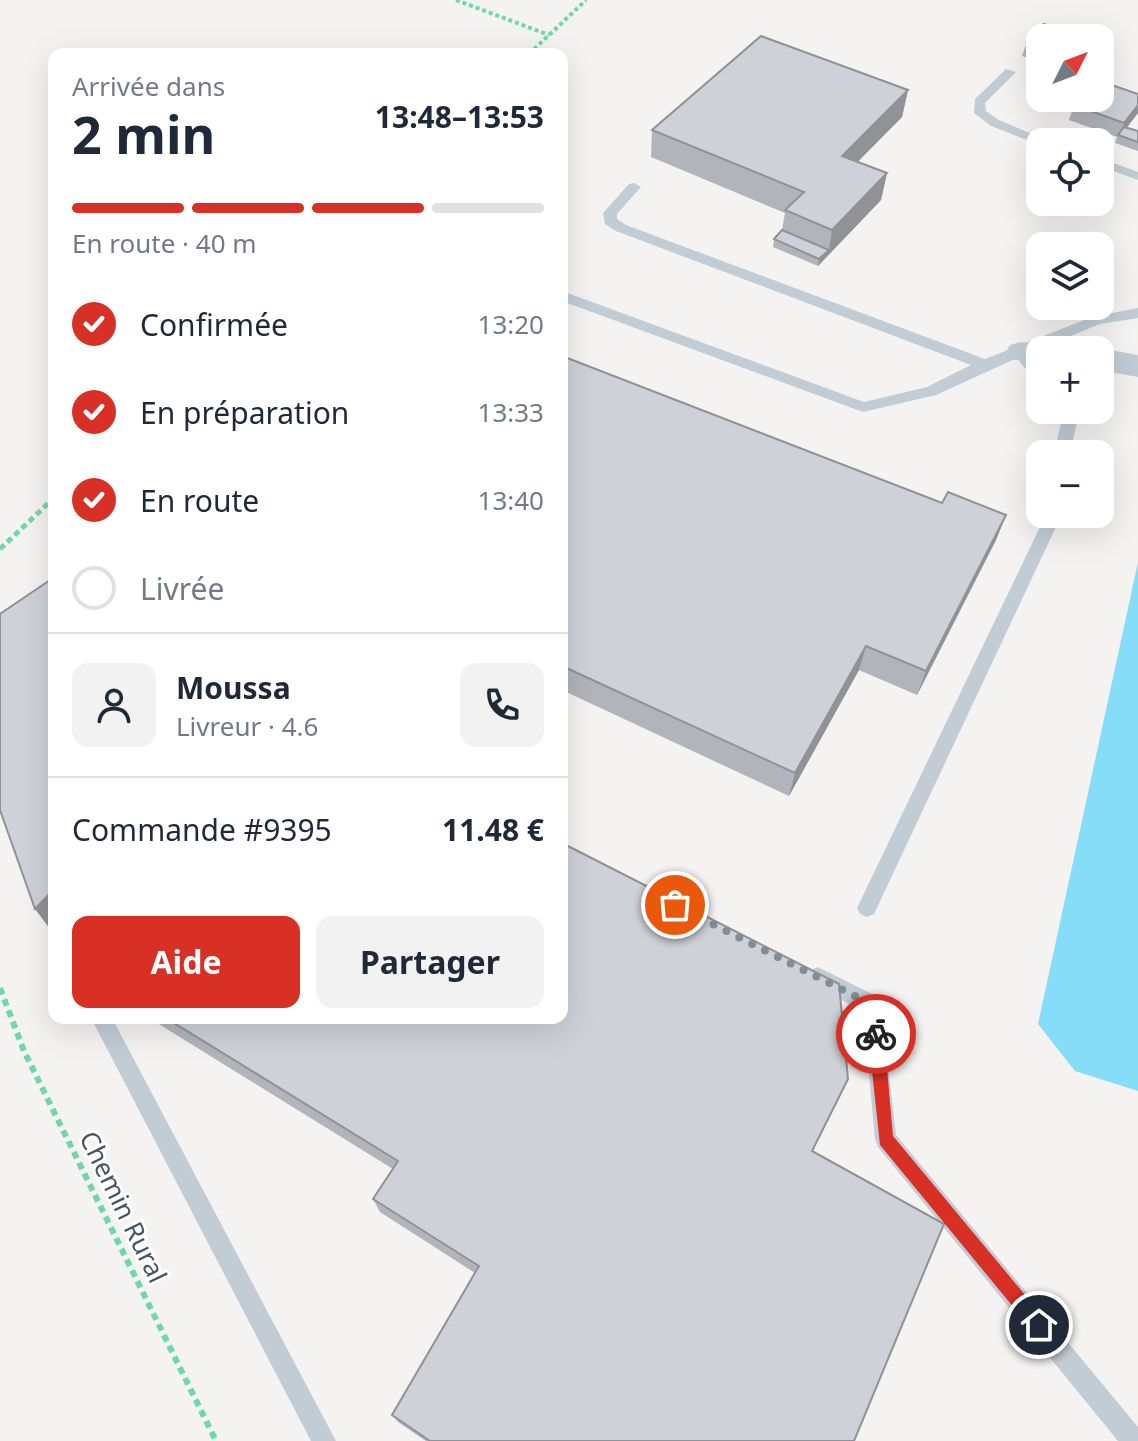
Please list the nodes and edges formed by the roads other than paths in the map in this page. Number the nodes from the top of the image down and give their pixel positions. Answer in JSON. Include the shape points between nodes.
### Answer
{"nodes":[{"id":1,"x":1010,"y":72,"type":"dead end"},
{"id":2,"x":1026,"y":135,"type":"edge"},
{"id":3,"x":1114,"y":167,"type":"edge"},
{"id":4,"x":1138,"y":176,"type":"edge"},
{"id":5,"x":634,"y":187,"type":"dead end"},
{"id":6,"x":568,"y":298,"type":"edge"},
{"id":7,"x":1138,"y":313,"type":"edge"},
{"id":8,"x":1065,"y":336,"type":"edge"},
{"id":9,"x":1026,"y":354,"type":"edge"},
{"id":10,"x":1114,"y":362,"type":"edge"},
{"id":11,"x":985,"y":365,"type":"junction"},
{"id":12,"x":1138,"y":366,"type":"edge"},
{"id":13,"x":1048,"y":528,"type":"edge"},
{"id":14,"x":867,"y":908,"type":"dead end"},
{"id":15,"x":803,"y":969,"type":"edge"},
{"id":16,"x":104,"y":1024,"type":"edge"},
{"id":17,"x":324,"y":1441,"type":"edge"},
{"id":18,"x":1134,"y":1441,"type":"edge"}],
"edges":[{"from":1,"to":2,"type":"lane","via":[[979,102],[980,113]]},
{"from":3,"to":4,"type":"lane"},
{"from":5,"to":11,"type":"lane","via":[[610,213],[610,221],[621,228]]},
{"from":6,"to":11,"type":"lane","via":[[863,407],[931,391]]},
{"from":7,"to":8,"type":"lane","via":[[1097,320]]},
{"from":9,"to":11,"type":"lane"},
{"from":10,"to":12,"type":"street"},
{"from":13,"to":14,"type":"lane"},
{"from":15,"to":18,"type":"lane","via":[[873,1005],[886,1139]]},
{"from":16,"to":17,"type":"lane"}]}
